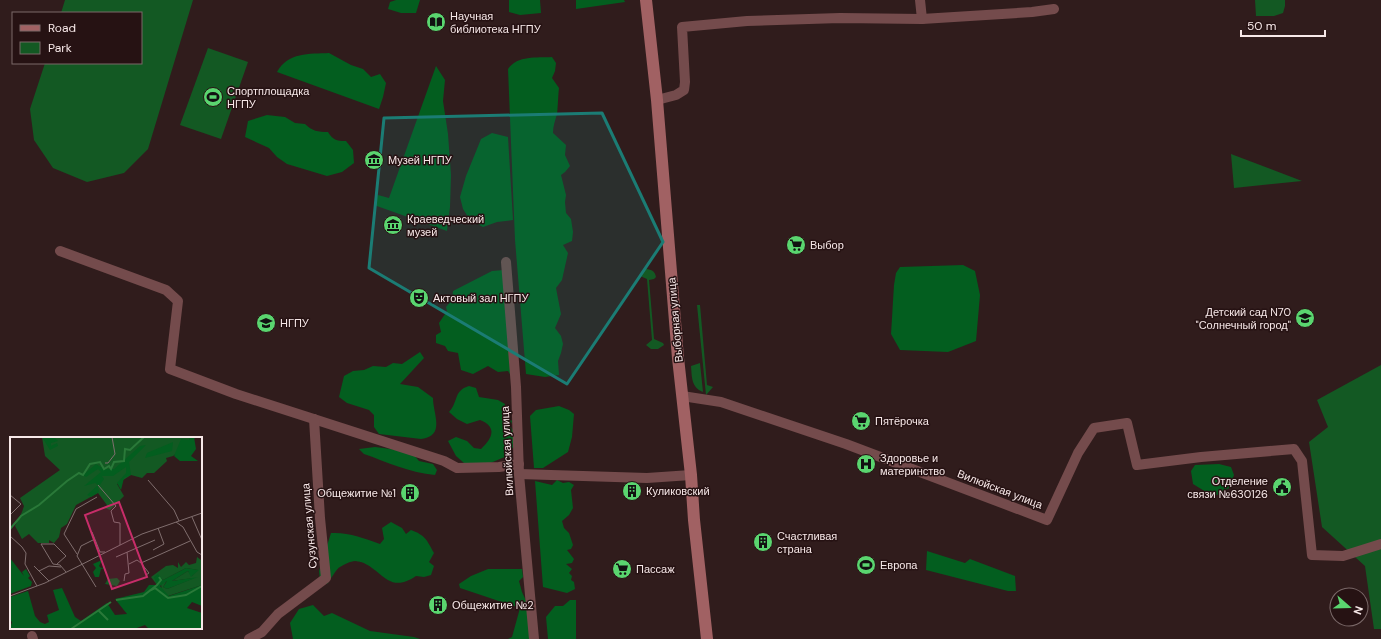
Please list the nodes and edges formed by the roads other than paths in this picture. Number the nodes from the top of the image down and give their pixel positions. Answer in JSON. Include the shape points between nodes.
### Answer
{"nodes":[{"id":1,"x":646,"y":0,"type":"edge"},
{"id":2,"x":920,"y":0,"type":"edge"},
{"id":3,"x":1054,"y":9,"type":"dead end"},
{"id":4,"x":922,"y":19,"type":"junction"},
{"id":5,"x":657,"y":100,"type":"junction"},
{"id":6,"x":60,"y":251,"type":"dead end"},
{"id":7,"x":506,"y":262,"type":"dead end"},
{"id":8,"x":682,"y":396,"type":"junction"},
{"id":9,"x":314,"y":420,"type":"junction"},
{"id":10,"x":519,"y":469,"type":"junction"},
{"id":11,"x":691,"y":475,"type":"junction"},
{"id":12,"x":1381,"y":544,"type":"edge"},
{"id":13,"x":263,"y":636,"type":"edge"},
{"id":14,"x":248,"y":639,"type":"edge"},
{"id":15,"x":534,"y":639,"type":"edge"},
{"id":16,"x":706,"y":639,"type":"edge"}],
"edges":[{"from":1,"to":5,"type":"main road","name":"Выборная улица"},
{"from":2,"to":4,"type":"street"},
{"from":3,"to":4,"type":"street"},
{"from":4,"to":5,"type":"street","via":[[840,18],[682,27],[684,90]]},
{"from":5,"to":8,"type":"main road","name":"Выборная улица"},
{"from":6,"to":9,"type":"street","via":[[166,290],[178,301],[170,369]]},
{"from":7,"to":10,"type":"street","name":"Вилюйская улица","via":[[516,387]]},
{"from":8,"to":11,"type":"main road","name":"Выборная улица"},
{"from":8,"to":12,"type":"street","name":"Вилюйская улица","via":[[721,402],[838,441],[1047,520],[1078,453],[1094,428],[1127,423],[1137,465],[1294,449],[1302,461],[1312,555],[1343,556]]},
{"from":9,"to":10,"type":"street","via":[[444,461],[457,468]]},
{"from":9,"to":13,"type":"street","name":"Сузунская улица","via":[[326,578],[278,614]]},
{"from":10,"to":11,"type":"street","via":[[532,473],[648,478]]},
{"from":10,"to":15,"type":"street","name":"Вилюйская улица"},
{"from":11,"to":16,"type":"main road","name":"Выборная улица"},
{"from":13,"to":14,"type":"street","name":"Сузунская улица"}]}
